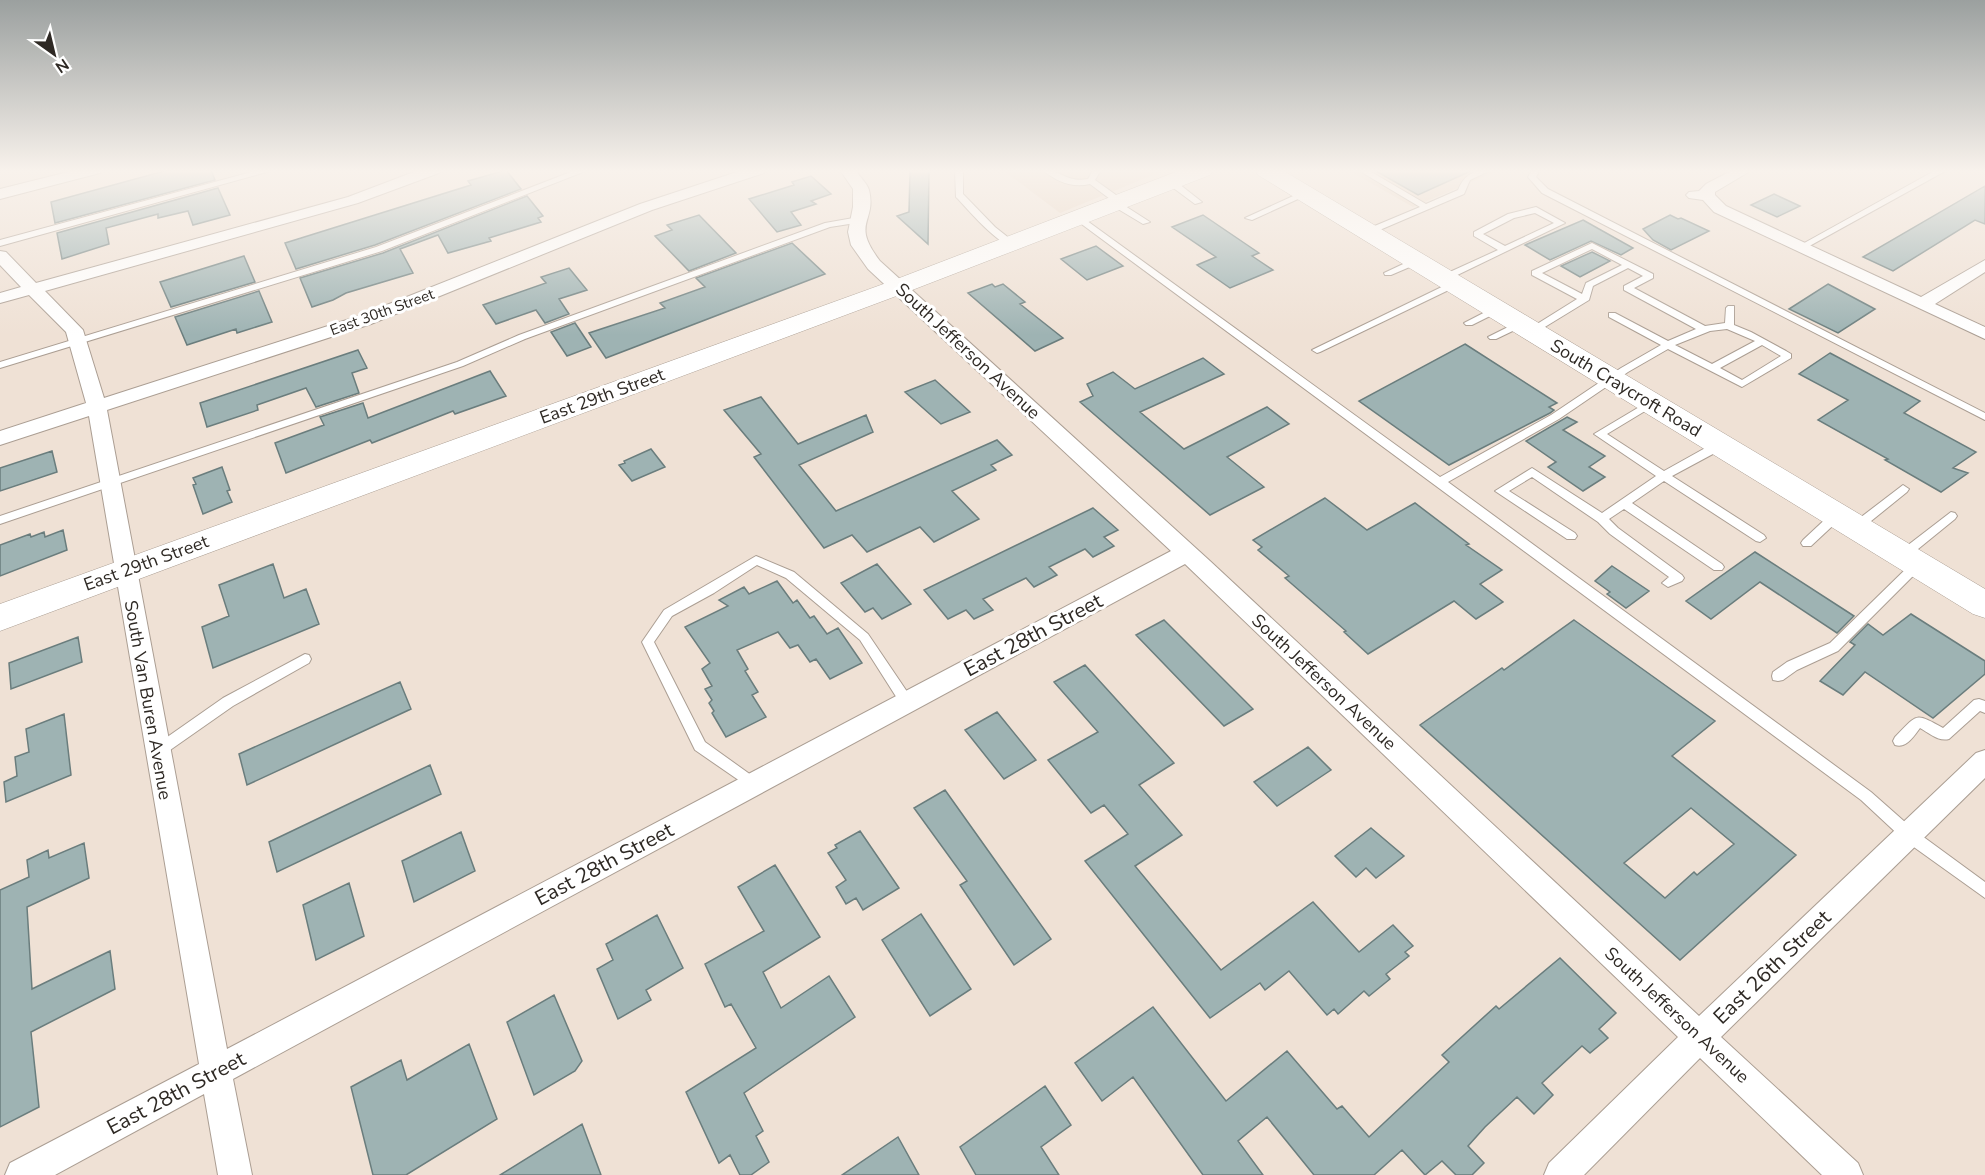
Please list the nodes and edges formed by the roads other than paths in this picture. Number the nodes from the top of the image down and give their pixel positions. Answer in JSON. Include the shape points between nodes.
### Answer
{"nodes":[{"id":1,"x":67,"y":225,"type":"edge"},
{"id":2,"x":263,"y":225,"type":"edge"},
{"id":3,"x":442,"y":225,"type":"edge"},
{"id":4,"x":600,"y":225,"type":"edge"},
{"id":5,"x":829,"y":225,"type":"edge"},
{"id":6,"x":858,"y":225,"type":"edge"},
{"id":7,"x":988,"y":225,"type":"edge"},
{"id":8,"x":1061,"y":225,"type":"edge"},
{"id":9,"x":1088,"y":225,"type":"edge"},
{"id":10,"x":1356,"y":225,"type":"edge"},
{"id":11,"x":1385,"y":225,"type":"edge"},
{"id":12,"x":1494,"y":225,"type":"edge"},
{"id":13,"x":1557,"y":225,"type":"edge"},
{"id":14,"x":1611,"y":225,"type":"edge"},
{"id":15,"x":1754,"y":225,"type":"edge"},
{"id":16,"x":1842,"y":225,"type":"edge"},
{"id":17,"x":1368,"y":232,"type":"junction"},
{"id":18,"x":0,"y":243,"type":"edge"},
{"id":19,"x":1011,"y":244,"type":"junction"},
{"id":20,"x":1801,"y":247,"type":"junction"},
{"id":21,"x":1505,"y":250,"type":"junction"},
{"id":22,"x":0,"y":256,"type":"edge"},
{"id":23,"x":1416,"y":261,"type":"junction"},
{"id":24,"x":1628,"y":265,"type":"junction"},
{"id":25,"x":1985,"y":265,"type":"edge"},
{"id":26,"x":1388,"y":273,"type":"dead end"},
{"id":27,"x":1449,"y":281,"type":"junction"},
{"id":28,"x":898,"y":287,"type":"junction"},
{"id":29,"x":32,"y":289,"type":"junction"},
{"id":30,"x":0,"y":298,"type":"edge"},
{"id":31,"x":1584,"y":299,"type":"junction"},
{"id":32,"x":1923,"y":304,"type":"junction"},
{"id":33,"x":1731,"y":308,"type":"dead end"},
{"id":34,"x":1612,"y":315,"type":"dead end"},
{"id":35,"x":1469,"y":323,"type":"dead end"},
{"id":36,"x":1510,"y":325,"type":"junction"},
{"id":37,"x":1729,"y":326,"type":"junction"},
{"id":38,"x":1701,"y":328,"type":"junction"},
{"id":39,"x":1985,"y":334,"type":"edge"},
{"id":40,"x":78,"y":342,"type":"junction"},
{"id":41,"x":1760,"y":342,"type":"junction"},
{"id":42,"x":1670,"y":345,"type":"junction"},
{"id":43,"x":1317,"y":350,"type":"dead end"},
{"id":44,"x":0,"y":365,"type":"edge"},
{"id":45,"x":1713,"y":368,"type":"junction"},
{"id":46,"x":1610,"y":378,"type":"junction"},
{"id":47,"x":1651,"y":403,"type":"junction"},
{"id":48,"x":98,"y":407,"type":"junction"},
{"id":49,"x":1985,"y":417,"type":"edge"},
{"id":50,"x":0,"y":438,"type":"edge"},
{"id":51,"x":1720,"y":445,"type":"junction"},
{"id":52,"x":1665,"y":476,"type":"junction"},
{"id":53,"x":1440,"y":482,"type":"junction"},
{"id":54,"x":110,"y":483,"type":"junction"},
{"id":55,"x":1903,"y":489,"type":"dead end"},
{"id":56,"x":1625,"y":504,"type":"junction"},
{"id":57,"x":1951,"y":516,"type":"dead end"},
{"id":58,"x":1602,"y":519,"type":"junction"},
{"id":59,"x":0,"y":520,"type":"edge"},
{"id":60,"x":1846,"y":521,"type":"junction"},
{"id":61,"x":1571,"y":536,"type":"dead end"},
{"id":62,"x":1760,"y":538,"type":"dead end"},
{"id":63,"x":1807,"y":543,"type":"dead end"},
{"id":64,"x":1186,"y":553,"type":"junction"},
{"id":65,"x":1910,"y":560,"type":"junction"},
{"id":66,"x":1718,"y":567,"type":"dead end"},
{"id":67,"x":125,"y":571,"type":"junction"},
{"id":68,"x":1668,"y":583,"type":"dead end"},
{"id":69,"x":1985,"y":605,"type":"edge"},
{"id":70,"x":0,"y":618,"type":"edge"},
{"id":71,"x":305,"y":659,"type":"dead end"},
{"id":72,"x":1778,"y":676,"type":"dead end"},
{"id":73,"x":907,"y":702,"type":"junction"},
{"id":74,"x":1985,"y":708,"type":"edge"},
{"id":75,"x":1899,"y":741,"type":"dead end"},
{"id":76,"x":158,"y":751,"type":"junction"},
{"id":77,"x":1985,"y":761,"type":"edge"},
{"id":78,"x":753,"y":784,"type":"junction"},
{"id":79,"x":1909,"y":836,"type":"junction"},
{"id":80,"x":1985,"y":891,"type":"edge"},
{"id":81,"x":1700,"y":1036,"type":"junction"},
{"id":82,"x":215,"y":1071,"type":"junction"},
{"id":83,"x":22,"y":1175,"type":"edge"},
{"id":84,"x":235,"y":1175,"type":"edge"},
{"id":85,"x":1561,"y":1175,"type":"edge"},
{"id":86,"x":1846,"y":1175,"type":"edge"}],
"edges":[{"from":1,"to":18,"type":"lane"},
{"from":2,"to":29,"type":"street"},
{"from":3,"to":40,"type":"lane","via":[[379,249]]},
{"from":4,"to":48,"type":"street","name":"East 30th Street","via":[[365,320]]},
{"from":5,"to":54,"type":"lane","via":[[522,336],[459,364]]},
{"from":6,"to":28,"type":"street","name":"South Jefferson Avenue","via":[[859,245]]},
{"from":7,"to":19,"type":"lane"},
{"from":8,"to":19,"type":"street","name":"East 29th Street"},
{"from":9,"to":53,"type":"lane"},
{"from":10,"to":17,"type":"street","name":"South Craycroft Road"},
{"from":11,"to":17,"type":"lane"},
{"from":12,"to":21,"type":"lane","via":[[1477,234]]},
{"from":13,"to":21,"type":"lane"},
{"from":14,"to":49,"type":"lane"},
{"from":15,"to":20,"type":"street"},
{"from":16,"to":20,"type":"lane"},
{"from":17,"to":23,"type":"street","name":"South Craycroft Road"},
{"from":19,"to":28,"type":"street","name":"East 29th Street"},
{"from":20,"to":32,"type":"street"},
{"from":21,"to":27,"type":"lane"},
{"from":22,"to":29,"type":"street","name":"South Van Buren Avenue"},
{"from":23,"to":26,"type":"lane"},
{"from":23,"to":27,"type":"street","name":"South Craycroft Road"},
{"from":24,"to":31,"type":"lane","via":[[1589,285]]},
{"from":24,"to":31,"type":"lane","via":[[1592,246],[1535,273]]},
{"from":24,"to":38,"type":"lane","via":[[1655,274],[1627,288]]},
{"from":25,"to":32,"type":"street"},
{"from":27,"to":36,"type":"street","name":"South Craycroft Road"},
{"from":27,"to":43,"type":"lane"},
{"from":28,"to":64,"type":"street","name":"South Jefferson Avenue"},
{"from":28,"to":67,"type":"street","name":"East 29th Street"},
{"from":29,"to":30,"type":"street"},
{"from":29,"to":40,"type":"street","name":"South Van Buren Avenue","via":[[74,330]]},
{"from":31,"to":36,"type":"lane"},
{"from":32,"to":39,"type":"street"},
{"from":33,"to":37,"type":"lane"},
{"from":34,"to":42,"type":"lane"},
{"from":35,"to":36,"type":"lane"},
{"from":36,"to":46,"type":"street","name":"South Craycroft Road"},
{"from":37,"to":38,"type":"lane"},
{"from":37,"to":41,"type":"lane"},
{"from":38,"to":42,"type":"lane"},
{"from":40,"to":44,"type":"lane"},
{"from":40,"to":48,"type":"street","name":"South Van Buren Avenue"},
{"from":41,"to":45,"type":"lane"},
{"from":41,"to":45,"type":"lane","via":[[1788,356],[1742,384]]},
{"from":42,"to":45,"type":"lane"},
{"from":42,"to":46,"type":"lane"},
{"from":46,"to":47,"type":"street","name":"South Craycroft Road"},
{"from":46,"to":53,"type":"lane","via":[[1570,407]]},
{"from":47,"to":51,"type":"street","name":"South Craycroft Road"},
{"from":47,"to":52,"type":"lane","via":[[1599,434]]},
{"from":48,"to":50,"type":"street","name":"East 30th Street"},
{"from":48,"to":54,"type":"street","name":"South Van Buren Avenue"},
{"from":51,"to":52,"type":"lane"},
{"from":51,"to":60,"type":"street","name":"South Craycroft Road"},
{"from":52,"to":56,"type":"lane"},
{"from":52,"to":62,"type":"lane"},
{"from":53,"to":79,"type":"lane","via":[[1866,796]]},
{"from":54,"to":59,"type":"lane"},
{"from":54,"to":67,"type":"street","name":"South Van Buren Avenue"},
{"from":55,"to":60,"type":"lane"},
{"from":56,"to":58,"type":"lane"},
{"from":56,"to":66,"type":"lane"},
{"from":57,"to":65,"type":"lane"},
{"from":58,"to":61,"type":"lane","via":[[1532,472],[1501,491]]},
{"from":58,"to":68,"type":"lane","via":[[1678,578]]},
{"from":60,"to":63,"type":"lane"},
{"from":60,"to":65,"type":"street","name":"South Craycroft Road"},
{"from":64,"to":73,"type":"street","name":"East 28th Street"},
{"from":64,"to":81,"type":"street","name":"South Jefferson Avenue"},
{"from":65,"to":69,"type":"street","name":"South Craycroft Road"},
{"from":65,"to":72,"type":"lane","via":[[1834,646]]},
{"from":67,"to":70,"type":"street","name":"East 29th Street"},
{"from":67,"to":76,"type":"street","name":"South Van Buren Avenue"},
{"from":71,"to":76,"type":"lane","via":[[228,702]]},
{"from":73,"to":78,"type":"street","name":"East 28th Street"},
{"from":73,"to":78,"type":"lane","via":[[864,637],[790,575],[756,560],[668,613],[648,642],[700,746]]},
{"from":74,"to":75,"type":"lane","via":[[1979,704],[1944,735],[1919,721]]},
{"from":76,"to":82,"type":"street","name":"South Van Buren Avenue"},
{"from":77,"to":79,"type":"street","name":"East 26th Street"},
{"from":78,"to":82,"type":"street","name":"East 28th Street"},
{"from":79,"to":80,"type":"lane"},
{"from":79,"to":81,"type":"street","name":"East 26th Street"},
{"from":81,"to":85,"type":"street","name":"East 26th Street"},
{"from":81,"to":86,"type":"street","name":"South Jefferson Avenue"},
{"from":82,"to":83,"type":"street","name":"East 28th Street"},
{"from":82,"to":84,"type":"street","name":"South Van Buren Avenue"}]}
